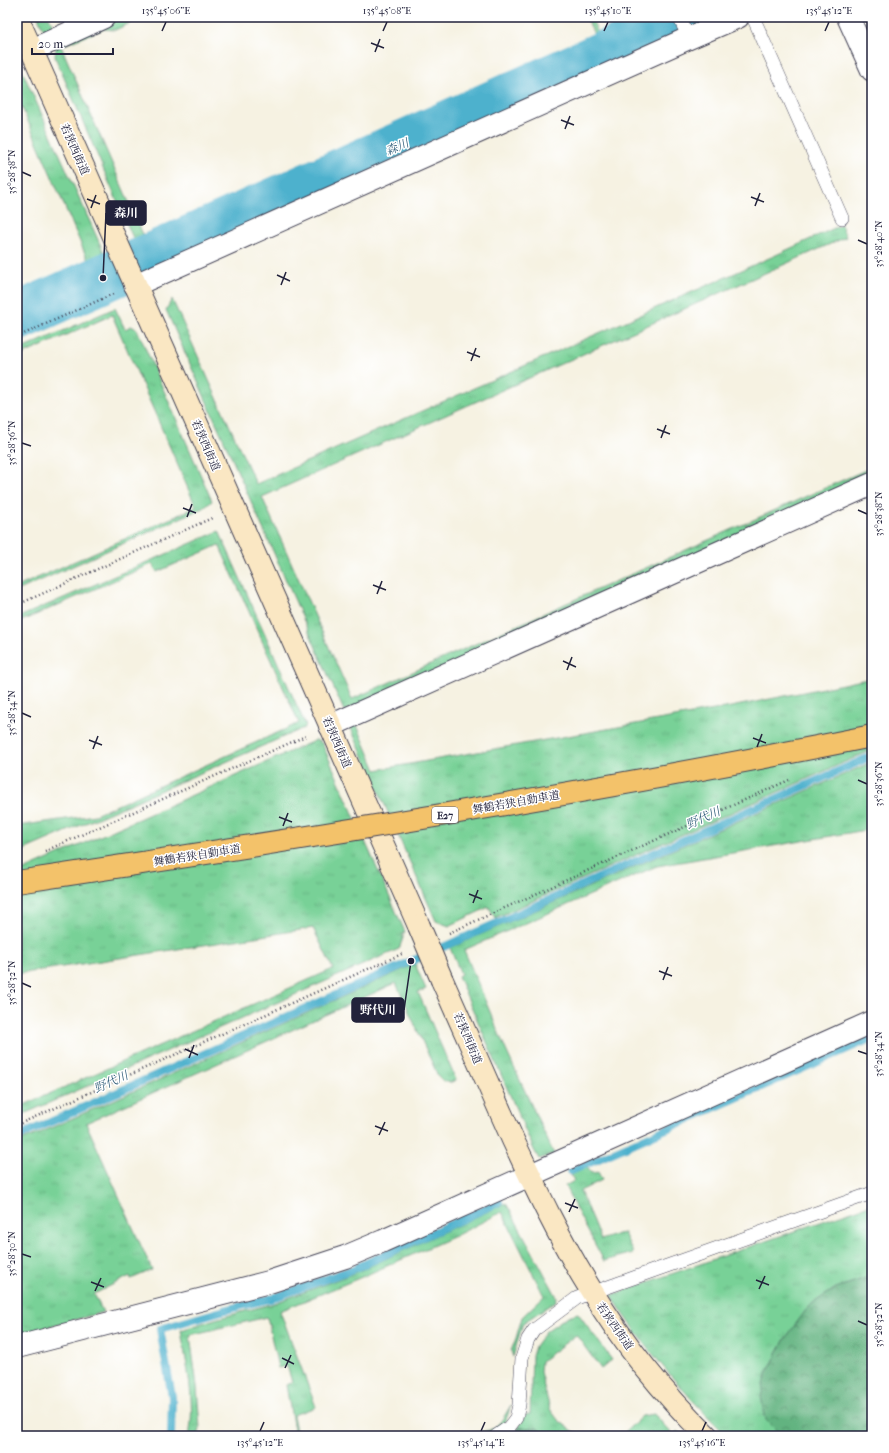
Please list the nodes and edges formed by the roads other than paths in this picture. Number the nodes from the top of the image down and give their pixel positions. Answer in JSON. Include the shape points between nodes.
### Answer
{"nodes":[{"id":1,"x":18,"y":17,"type":"edge"},
{"id":2,"x":104,"y":17,"type":"edge"},
{"id":3,"x":679,"y":17,"type":"edge"},
{"id":4,"x":738,"y":17,"type":"edge"},
{"id":5,"x":753,"y":17,"type":"edge"},
{"id":6,"x":848,"y":17,"type":"edge"},
{"id":7,"x":687,"y":34,"type":"junction"},
{"id":8,"x":32,"y":50,"type":"junction"},
{"id":9,"x":872,"y":70,"type":"edge"},
{"id":10,"x":842,"y":218,"type":"dead end"},
{"id":11,"x":133,"y":280,"type":"junction"},
{"id":12,"x":872,"y":484,"type":"edge"},
{"id":13,"x":330,"y":726,"type":"junction"},
{"id":14,"x":872,"y":736,"type":"edge"},
{"id":15,"x":17,"y":882,"type":"edge"},
{"id":16,"x":872,"y":1022,"type":"edge"},
{"id":17,"x":529,"y":1175,"type":"junction"},
{"id":18,"x":872,"y":1193,"type":"edge"},
{"id":19,"x":591,"y":1292,"type":"junction"},
{"id":20,"x":17,"y":1347,"type":"edge"},
{"id":21,"x":496,"y":1436,"type":"edge"},
{"id":22,"x":707,"y":1436,"type":"edge"}],
"edges":[{"from":1,"to":8,"type":"street","name":"若狭西街道"},
{"from":2,"to":8,"type":"street"},
{"from":3,"to":7,"type":"lane"},
{"from":4,"to":7,"type":"street"},
{"from":5,"to":10,"type":"lane"},
{"from":6,"to":9,"type":"street"},
{"from":7,"to":11,"type":"street"},
{"from":8,"to":11,"type":"street","name":"若狭西街道"},
{"from":11,"to":13,"type":"street","name":"若狭西街道"},
{"from":12,"to":13,"type":"street"},
{"from":13,"to":17,"type":"street","name":"若狭西街道","bridge":true},
{"from":14,"to":15,"type":"highway","name":"舞鶴若狭自動車道","number":"E27","bridge":true,"via":[[456,813]]},
{"from":16,"to":17,"type":"street"},
{"from":17,"to":19,"type":"street","name":"若狭西街道"},
{"from":17,"to":20,"type":"street","via":[[383,1241],[309,1270]]},
{"from":18,"to":19,"type":"lane"},
{"from":19,"to":21,"type":"lane","via":[[577,1298],[534,1330],[528,1339],[522,1358],[516,1418],[509,1427]]},
{"from":19,"to":22,"type":"street","name":"若狭西街道","via":[[642,1364]]}]}
